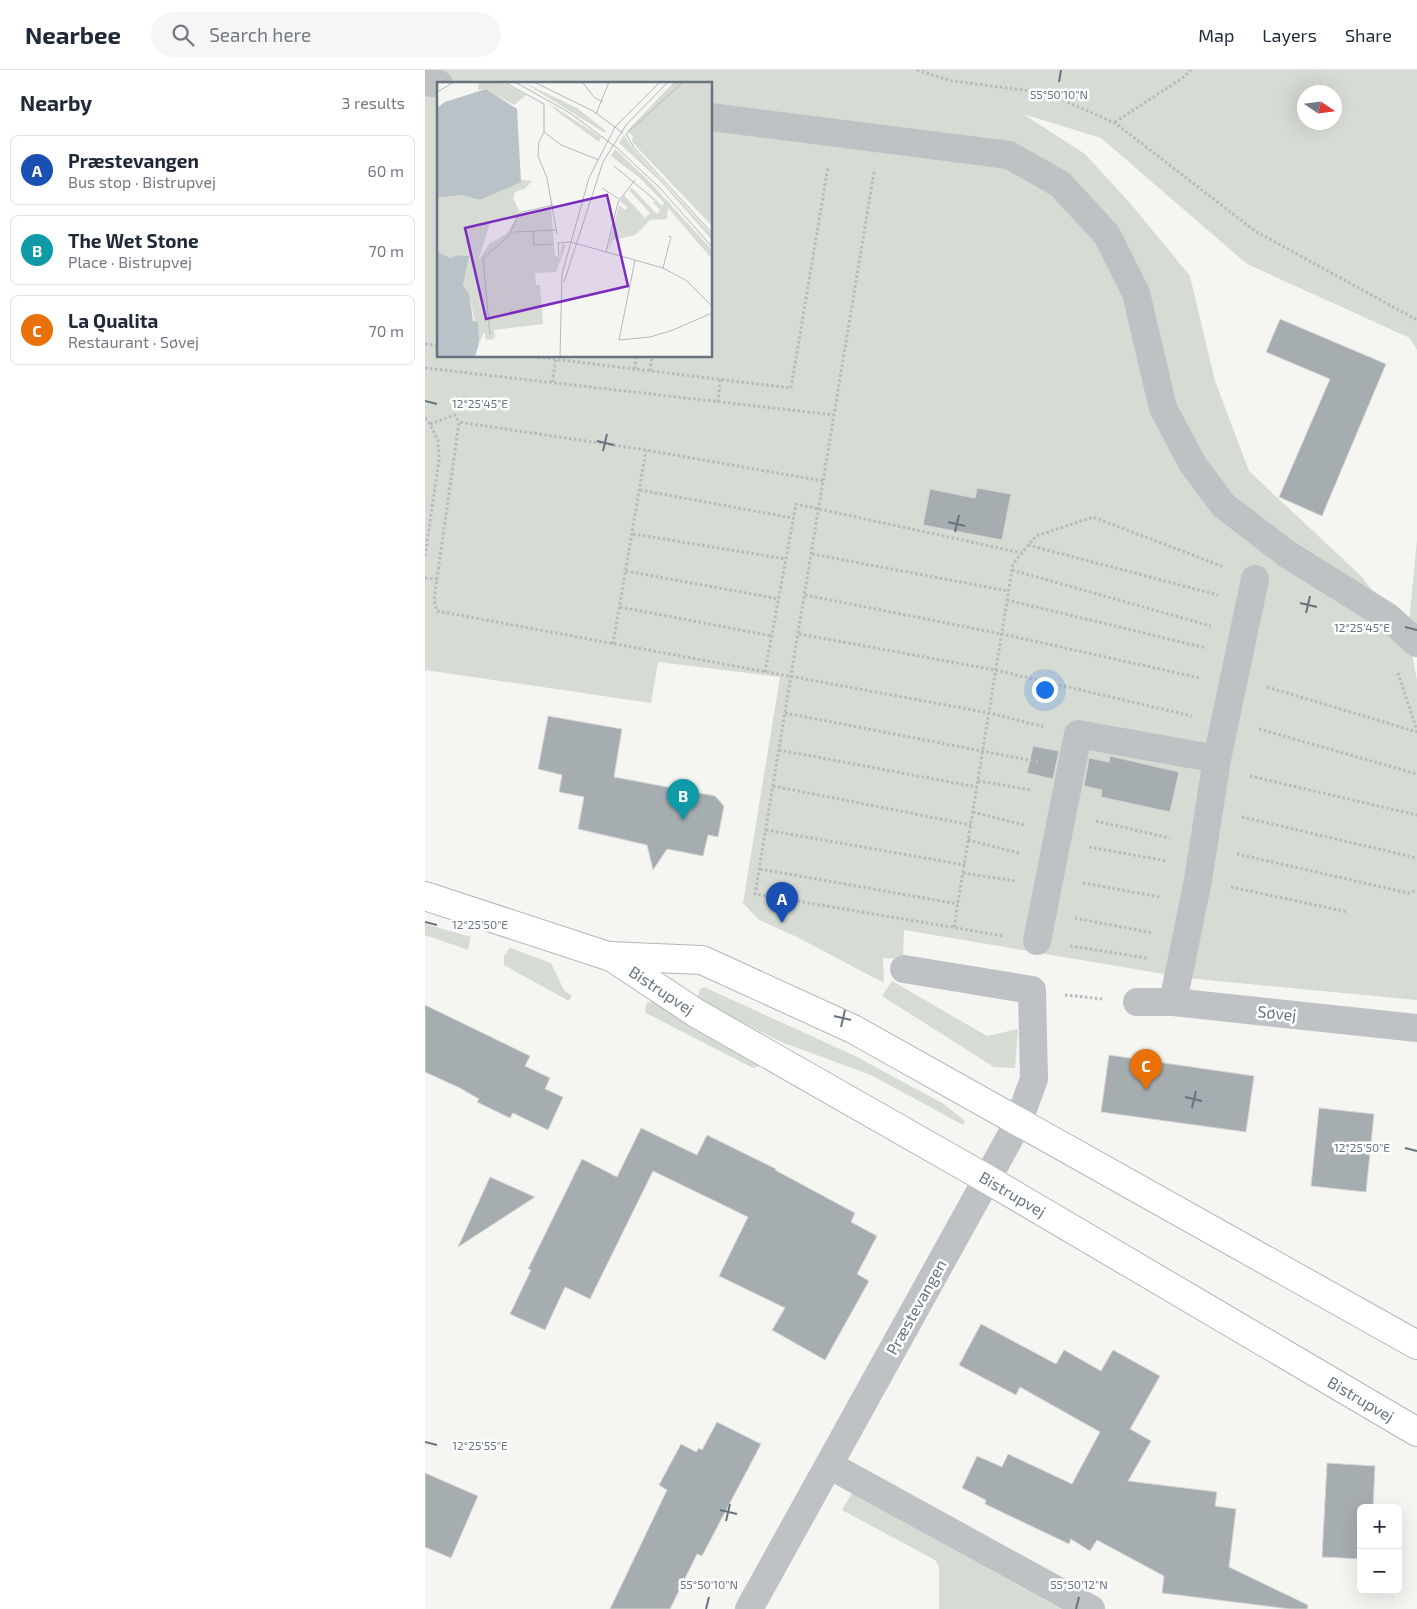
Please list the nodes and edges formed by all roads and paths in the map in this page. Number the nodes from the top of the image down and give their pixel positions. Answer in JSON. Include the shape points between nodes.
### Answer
{"nodes":[{"id":1,"x":917,"y":70,"type":"edge"},
{"id":2,"x":1191,"y":70,"type":"edge"},
{"id":3,"x":713,"y":118,"type":"edge"},
{"id":4,"x":1115,"y":123,"type":"junction"},
{"id":5,"x":880,"y":138,"type":"junction"},
{"id":6,"x":829,"y":161,"type":"dead end"},
{"id":7,"x":1417,"y":320,"type":"edge"},
{"id":8,"x":542,"y":358,"type":"edge"},
{"id":9,"x":636,"y":358,"type":"edge"},
{"id":10,"x":652,"y":358,"type":"edge"},
{"id":11,"x":555,"y":360,"type":"junction"},
{"id":12,"x":425,"y":368,"type":"edge"},
{"id":13,"x":635,"y":369,"type":"junction"},
{"id":14,"x":650,"y":371,"type":"junction"},
{"id":15,"x":720,"y":380,"type":"junction"},
{"id":16,"x":552,"y":382,"type":"junction"},
{"id":17,"x":718,"y":402,"type":"junction"},
{"id":18,"x":834,"y":415,"type":"junction"},
{"id":19,"x":425,"y":418,"type":"edge"},
{"id":20,"x":459,"y":422,"type":"junction"},
{"id":21,"x":430,"y":424,"type":"junction"},
{"id":22,"x":647,"y":450,"type":"junction"},
{"id":23,"x":823,"y":481,"type":"junction"},
{"id":24,"x":640,"y":490,"type":"junction"},
{"id":25,"x":819,"y":508,"type":"junction"},
{"id":26,"x":793,"y":518,"type":"junction"},
{"id":27,"x":633,"y":534,"type":"junction"},
{"id":28,"x":1028,"y":545,"type":"junction"},
{"id":29,"x":1022,"y":553,"type":"junction"},
{"id":30,"x":812,"y":554,"type":"junction"},
{"id":31,"x":425,"y":556,"type":"edge"},
{"id":32,"x":786,"y":559,"type":"junction"},
{"id":33,"x":1012,"y":570,"type":"junction"},
{"id":34,"x":626,"y":571,"type":"junction"},
{"id":35,"x":425,"y":578,"type":"edge"},
{"id":36,"x":437,"y":579,"type":"junction"},
{"id":37,"x":1009,"y":591,"type":"junction"},
{"id":38,"x":1253,"y":591,"type":"junction"},
{"id":39,"x":805,"y":595,"type":"junction"},
{"id":40,"x":779,"y":599,"type":"junction"},
{"id":41,"x":1007,"y":600,"type":"junction"},
{"id":42,"x":620,"y":607,"type":"junction"},
{"id":43,"x":799,"y":634,"type":"junction"},
{"id":44,"x":1002,"y":634,"type":"junction"},
{"id":45,"x":772,"y":636,"type":"junction"},
{"id":46,"x":1417,"y":643,"type":"edge"},
{"id":47,"x":613,"y":644,"type":"junction"},
{"id":48,"x":1237,"y":663,"type":"junction"},
{"id":49,"x":1395,"y":667,"type":"dead end"},
{"id":50,"x":995,"y":670,"type":"junction"},
{"id":51,"x":765,"y":672,"type":"junction"},
{"id":52,"x":791,"y":676,"type":"junction"},
{"id":53,"x":785,"y":713,"type":"junction"},
{"id":54,"x":989,"y":714,"type":"junction"},
{"id":55,"x":1225,"y":721,"type":"junction"},
{"id":56,"x":1417,"y":732,"type":"edge"},
{"id":57,"x":1078,"y":734,"type":"junction"},
{"id":58,"x":779,"y":750,"type":"junction"},
{"id":59,"x":983,"y":750,"type":"junction"},
{"id":60,"x":1216,"y":764,"type":"junction"},
{"id":61,"x":1071,"y":769,"type":"junction"},
{"id":62,"x":1417,"y":774,"type":"edge"},
{"id":63,"x":978,"y":781,"type":"junction"},
{"id":64,"x":773,"y":786,"type":"junction"},
{"id":65,"x":977,"y":786,"type":"junction"},
{"id":66,"x":1209,"y":809,"type":"junction"},
{"id":67,"x":973,"y":812,"type":"junction"},
{"id":68,"x":1417,"y":815,"type":"edge"},
{"id":69,"x":971,"y":824,"type":"junction"},
{"id":70,"x":766,"y":830,"type":"junction"},
{"id":71,"x":968,"y":840,"type":"junction"},
{"id":72,"x":1055,"y":853,"type":"junction"},
{"id":73,"x":1417,"y":858,"type":"edge"},
{"id":74,"x":965,"y":865,"type":"junction"},
{"id":75,"x":760,"y":869,"type":"junction"},
{"id":76,"x":963,"y":873,"type":"junction"},
{"id":77,"x":1198,"y":874,"type":"junction"},
{"id":78,"x":1417,"y":890,"type":"edge"},
{"id":79,"x":425,"y":896,"type":"edge"},
{"id":80,"x":958,"y":904,"type":"junction"},
{"id":81,"x":1348,"y":912,"type":"dead end"},
{"id":82,"x":954,"y":927,"type":"junction"},
{"id":83,"x":1037,"y":941,"type":"junction"},
{"id":84,"x":1183,"y":951,"type":"junction"},
{"id":85,"x":609,"y":956,"type":"junction"},
{"id":86,"x":904,"y":969,"type":"dead end"},
{"id":87,"x":1032,"y":990,"type":"junction"},
{"id":88,"x":1137,"y":1002,"type":"joint"},
{"id":89,"x":1173,"y":1002,"type":"junction"},
{"id":90,"x":1417,"y":1028,"type":"edge"},
{"id":91,"x":1018,"y":1123,"type":"junction"},
{"id":92,"x":987,"y":1180,"type":"junction"},
{"id":93,"x":1417,"y":1345,"type":"edge"},
{"id":94,"x":1417,"y":1432,"type":"edge"},
{"id":95,"x":829,"y":1465,"type":"junction"},
{"id":96,"x":749,"y":1609,"type":"edge"},
{"id":97,"x":1091,"y":1609,"type":"edge"}],
"edges":[{"from":1,"to":4,"type":"path","via":[[952,81],[1047,93]]},
{"from":2,"to":4,"type":"path"},
{"from":3,"to":5,"type":"street"},
{"from":4,"to":7,"type":"path","via":[[1255,231]]},
{"from":5,"to":18,"type":"path"},
{"from":5,"to":46,"type":"street","via":[[1009,155],[1060,184],[1107,235],[1136,293],[1163,408],[1192,463],[1223,505],[1287,554],[1388,617]]},
{"from":6,"to":15,"type":"path","via":[[791,388]]},
{"from":8,"to":11,"type":"path"},
{"from":9,"to":13,"type":"path"},
{"from":10,"to":14,"type":"path"},
{"from":11,"to":13,"type":"path"},
{"from":11,"to":16,"type":"path"},
{"from":12,"to":16,"type":"path"},
{"from":13,"to":14,"type":"path"},
{"from":14,"to":15,"type":"path"},
{"from":15,"to":17,"type":"path"},
{"from":16,"to":17,"type":"path"},
{"from":17,"to":18,"type":"path"},
{"from":18,"to":23,"type":"path"},
{"from":19,"to":21,"type":"path"},
{"from":20,"to":21,"type":"path","via":[[455,415]]},
{"from":20,"to":22,"type":"path"},
{"from":20,"to":36,"type":"path"},
{"from":21,"to":31,"type":"path","via":[[438,441],[439,460]]},
{"from":22,"to":23,"type":"path"},
{"from":22,"to":24,"type":"path"},
{"from":23,"to":25,"type":"path"},
{"from":24,"to":26,"type":"path"},
{"from":24,"to":27,"type":"path"},
{"from":25,"to":26,"type":"path","via":[[796,504]]},
{"from":25,"to":29,"type":"path"},
{"from":25,"to":30,"type":"path"},
{"from":26,"to":32,"type":"path"},
{"from":27,"to":32,"type":"path"},
{"from":27,"to":34,"type":"path"},
{"from":28,"to":29,"type":"path"},
{"from":28,"to":38,"type":"path"},
{"from":28,"to":38,"type":"path","via":[[1036,536],[1093,517]]},
{"from":29,"to":33,"type":"path"},
{"from":30,"to":37,"type":"path"},
{"from":30,"to":39,"type":"path"},
{"from":32,"to":40,"type":"path"},
{"from":33,"to":37,"type":"path"},
{"from":33,"to":48,"type":"path"},
{"from":34,"to":40,"type":"path"},
{"from":34,"to":42,"type":"path"},
{"from":35,"to":36,"type":"path"},
{"from":36,"to":47,"type":"path","via":[[434,600],[437,611]]},
{"from":37,"to":41,"type":"path"},
{"from":38,"to":48,"type":"street"},
{"from":39,"to":43,"type":"path"},
{"from":39,"to":44,"type":"path"},
{"from":40,"to":45,"type":"path"},
{"from":41,"to":44,"type":"path"},
{"from":41,"to":48,"type":"path"},
{"from":42,"to":45,"type":"path"},
{"from":42,"to":47,"type":"path"},
{"from":43,"to":50,"type":"path"},
{"from":43,"to":52,"type":"path"},
{"from":44,"to":48,"type":"path"},
{"from":44,"to":50,"type":"path"},
{"from":45,"to":51,"type":"path"},
{"from":47,"to":51,"type":"path"},
{"from":48,"to":55,"type":"street"},
{"from":48,"to":56,"type":"path"},
{"from":49,"to":56,"type":"path"},
{"from":50,"to":54,"type":"path"},
{"from":50,"to":55,"type":"path"},
{"from":51,"to":52,"type":"path"},
{"from":52,"to":53,"type":"path"},
{"from":52,"to":54,"type":"path"},
{"from":53,"to":58,"type":"path"},
{"from":53,"to":59,"type":"path"},
{"from":54,"to":57,"type":"path"},
{"from":54,"to":59,"type":"path"},
{"from":55,"to":60,"type":"street"},
{"from":55,"to":62,"type":"path"},
{"from":57,"to":60,"type":"street"},
{"from":57,"to":61,"type":"street"},
{"from":58,"to":64,"type":"path"},
{"from":58,"to":65,"type":"path"},
{"from":59,"to":61,"type":"path"},
{"from":59,"to":63,"type":"path"},
{"from":60,"to":66,"type":"street"},
{"from":60,"to":68,"type":"path"},
{"from":61,"to":72,"type":"street"},
{"from":63,"to":65,"type":"path"},
{"from":63,"to":72,"type":"path"},
{"from":64,"to":69,"type":"path"},
{"from":64,"to":70,"type":"path"},
{"from":65,"to":67,"type":"path"},
{"from":66,"to":73,"type":"path"},
{"from":66,"to":77,"type":"street"},
{"from":67,"to":69,"type":"path"},
{"from":67,"to":72,"type":"path"},
{"from":69,"to":71,"type":"path"},
{"from":70,"to":74,"type":"path"},
{"from":70,"to":75,"type":"path"},
{"from":71,"to":72,"type":"path"},
{"from":71,"to":74,"type":"path"},
{"from":72,"to":76,"type":"path"},
{"from":72,"to":77,"type":"path"},
{"from":72,"to":77,"type":"path"},
{"from":72,"to":77,"type":"path"},
{"from":72,"to":83,"type":"street"},
{"from":72,"to":84,"type":"path"},
{"from":74,"to":76,"type":"path"},
{"from":75,"to":80,"type":"path"},
{"from":75,"to":82,"type":"path","via":[[755,894]]},
{"from":76,"to":80,"type":"path"},
{"from":77,"to":78,"type":"path","via":[[1408,893]]},
{"from":77,"to":81,"type":"path"},
{"from":77,"to":84,"type":"street"},
{"from":79,"to":85,"type":"main road","name":"Bistrupvej"},
{"from":80,"to":82,"type":"path"},
{"from":82,"to":83,"type":"path"},
{"from":83,"to":84,"type":"path"},
{"from":84,"to":89,"type":"street"},
{"from":85,"to":91,"type":"main road","name":"Bistrupvej","via":[[702,960],[853,1029]]},
{"from":85,"to":92,"type":"main road","name":"Bistrupvej","via":[[696,1013]]},
{"from":86,"to":87,"type":"street"},
{"from":87,"to":88,"type":"path"},
{"from":87,"to":91,"type":"street","name":"Præstevangen","via":[[1034,1078]]},
{"from":88,"to":89,"type":"street","name":"Søvej"},
{"from":89,"to":90,"type":"street","name":"Søvej"},
{"from":91,"to":92,"type":"street","name":"Præstevangen"},
{"from":91,"to":93,"type":"main road","name":"Bistrupvej"},
{"from":92,"to":94,"type":"main road","name":"Bistrupvej"},
{"from":92,"to":95,"type":"street","name":"Præstevangen"},
{"from":95,"to":96,"type":"street","name":"Præstevangen"},
{"from":95,"to":97,"type":"street"}]}
